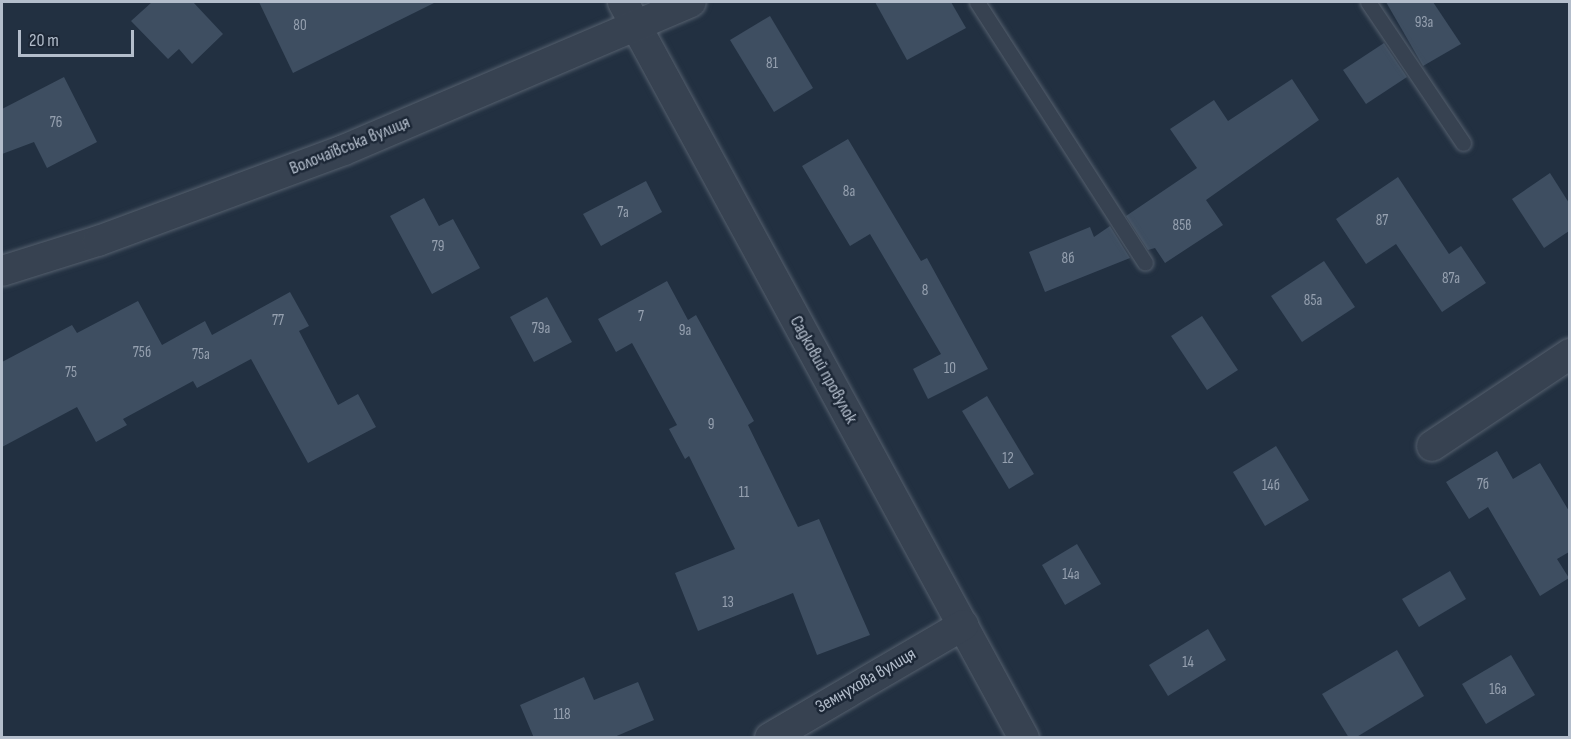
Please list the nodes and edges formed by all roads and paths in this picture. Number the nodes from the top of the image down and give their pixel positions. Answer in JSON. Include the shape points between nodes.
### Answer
{"nodes":[{"id":1,"x":691,"y":2,"type":"edge"},
{"id":2,"x":977,"y":2,"type":"edge"},
{"id":3,"x":1368,"y":2,"type":"edge"},
{"id":4,"x":630,"y":14,"type":"edge"},
{"id":5,"x":1463,"y":143,"type":"dead end"},
{"id":6,"x":1145,"y":263,"type":"dead end"},
{"id":7,"x":2,"y":271,"type":"edge"},
{"id":8,"x":1569,"y":354,"type":"edge"},
{"id":9,"x":1432,"y":446,"type":"dead end"},
{"id":10,"x":963,"y":625,"type":"junction"},
{"id":11,"x":770,"y":738,"type":"edge"},
{"id":12,"x":1024,"y":738,"type":"edge"}],
"edges":[{"from":1,"to":4,"type":"street","name":"Волочаївська вулиця"},
{"from":2,"to":6,"type":"lane"},
{"from":3,"to":5,"type":"lane"},
{"from":4,"to":7,"type":"street","name":"Волочаївська вулиця","via":[[344,150],[98,241]]},
{"from":4,"to":10,"type":"street","name":"Садковий провулок"},
{"from":8,"to":9,"type":"street"},
{"from":10,"to":11,"type":"street","name":"Земнухова вулиця"},
{"from":10,"to":12,"type":"street","name":"Садковий провулок"}]}
